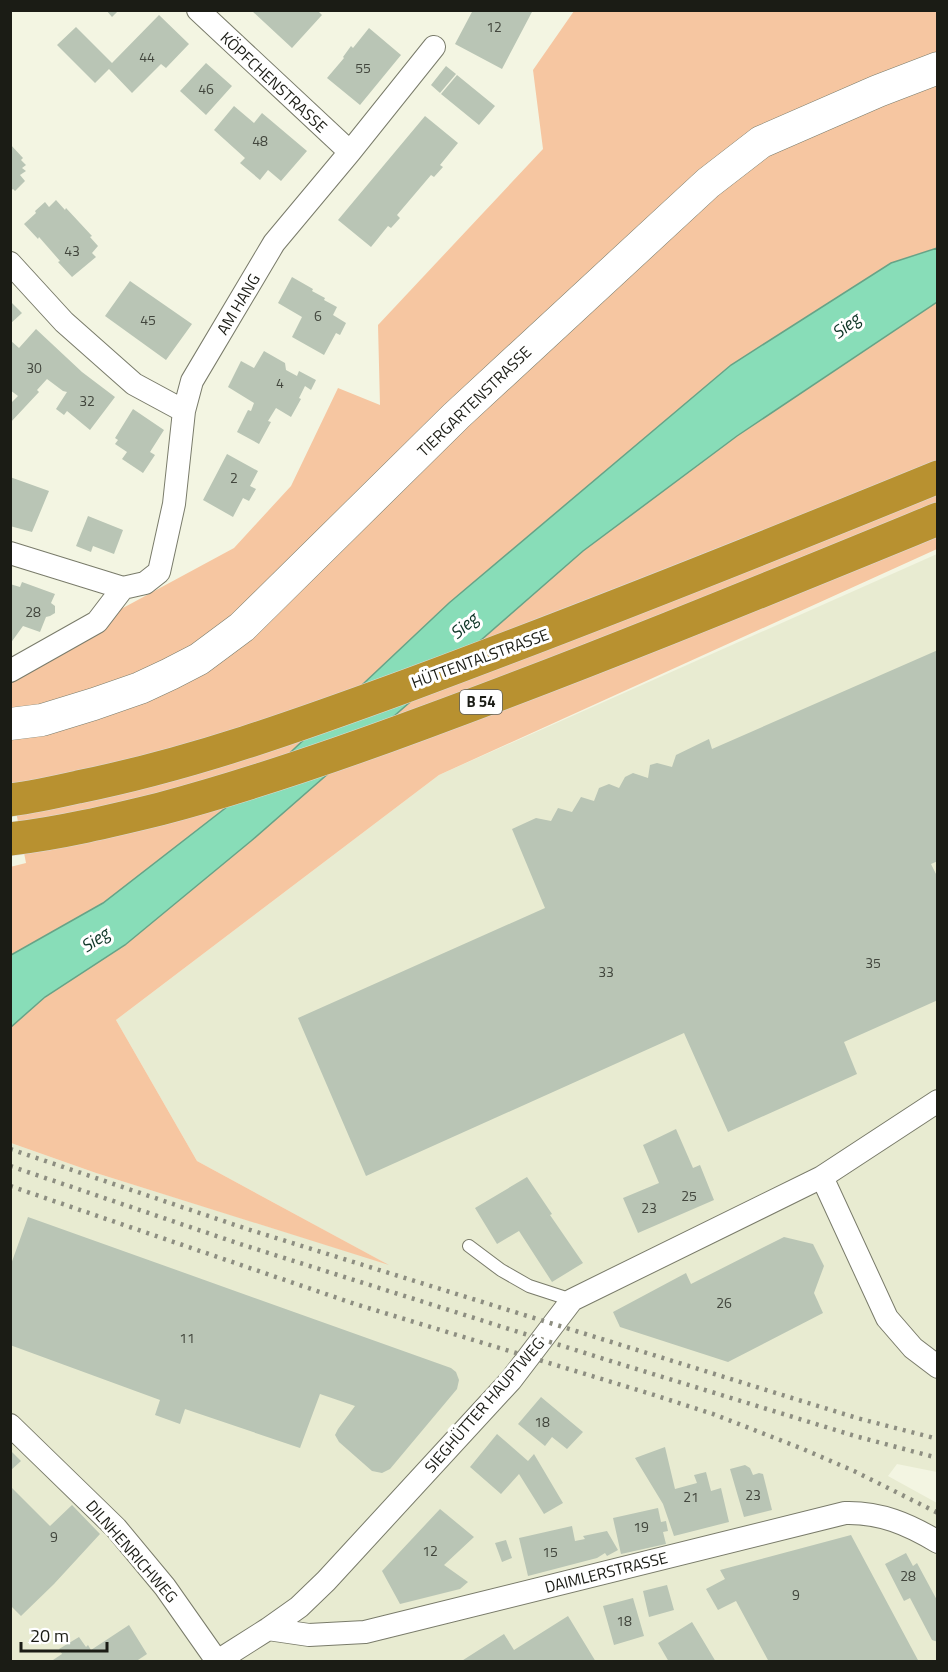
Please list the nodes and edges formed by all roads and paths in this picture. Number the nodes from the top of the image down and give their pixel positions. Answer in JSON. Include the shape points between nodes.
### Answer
{"nodes":[{"id":1,"x":198,"y":10,"type":"edge"},
{"id":2,"x":434,"y":47,"type":"dead end"},
{"id":3,"x":938,"y":68,"type":"edge"},
{"id":4,"x":350,"y":152,"type":"junction"},
{"id":5,"x":10,"y":263,"type":"edge"},
{"id":6,"x":184,"y":411,"type":"junction"},
{"id":7,"x":938,"y":477,"type":"edge"},
{"id":8,"x":938,"y":519,"type":"edge"},
{"id":9,"x":10,"y":553,"type":"edge"},
{"id":10,"x":123,"y":588,"type":"junction"},
{"id":11,"x":10,"y":671,"type":"edge"},
{"id":12,"x":10,"y":724,"type":"edge"},
{"id":13,"x":10,"y":800,"type":"edge"},
{"id":14,"x":10,"y":839,"type":"edge"},
{"id":15,"x":938,"y":1101,"type":"edge"},
{"id":16,"x":822,"y":1177,"type":"junction"},
{"id":17,"x":469,"y":1246,"type":"dead end"},
{"id":18,"x":572,"y":1300,"type":"junction"},
{"id":19,"x":938,"y":1367,"type":"edge"},
{"id":20,"x":10,"y":1425,"type":"edge"},
{"id":21,"x":938,"y":1542,"type":"edge"},
{"id":22,"x":268,"y":1629,"type":"junction"},
{"id":23,"x":217,"y":1661,"type":"edge"}],
"edges":[{"from":1,"to":4,"type":"street","name":"KÖPFCHENSTRASSE"},
{"from":2,"to":4,"type":"street","name":"AM HANG"},
{"from":3,"to":12,"type":"street","name":"TIERGARTENSTRASSE","via":[[761,142],[708,183],[456,416],[242,627],[198,659],[140,688],[94,704],[42,720]]},
{"from":4,"to":6,"type":"street","name":"AM HANG","via":[[274,243],[192,381]]},
{"from":5,"to":6,"type":"street","via":[[64,322],[134,384]]},
{"from":6,"to":10,"type":"street","name":"AM HANG","via":[[174,504],[159,572],[145,583]]},
{"from":7,"to":13,"type":"highway","name":"HÜTTENTALSTRASSE","number":"B 54","via":[[526,642],[271,734],[181,763]]},
{"from":8,"to":14,"type":"highway","number":"B 54","via":[[542,680],[344,753],[109,822]]},
{"from":9,"to":10,"type":"street"},
{"from":10,"to":11,"type":"street","via":[[97,622]]},
{"from":15,"to":16,"type":"street","name":"SIEGHÜTTER HAUPTWEG"},
{"from":16,"to":18,"type":"street","name":"SIEGHÜTTER HAUPTWEG"},
{"from":16,"to":19,"type":"street","via":[[887,1318],[913,1348]]},
{"from":17,"to":18,"type":"lane","via":[[529,1286]]},
{"from":18,"to":22,"type":"street","name":"SIEGHÜTTER HAUPTWEG","via":[[511,1380],[326,1581]]},
{"from":20,"to":23,"type":"street","name":"DILNHENRICHWEG","via":[[116,1528],[165,1587]]},
{"from":21,"to":22,"type":"street","name":"DAIMLERSTRASSE","via":[[881,1516],[845,1514],[365,1632],[309,1635]]},
{"from":22,"to":23,"type":"street","name":"SIEGHÜTTER HAUPTWEG"}]}
